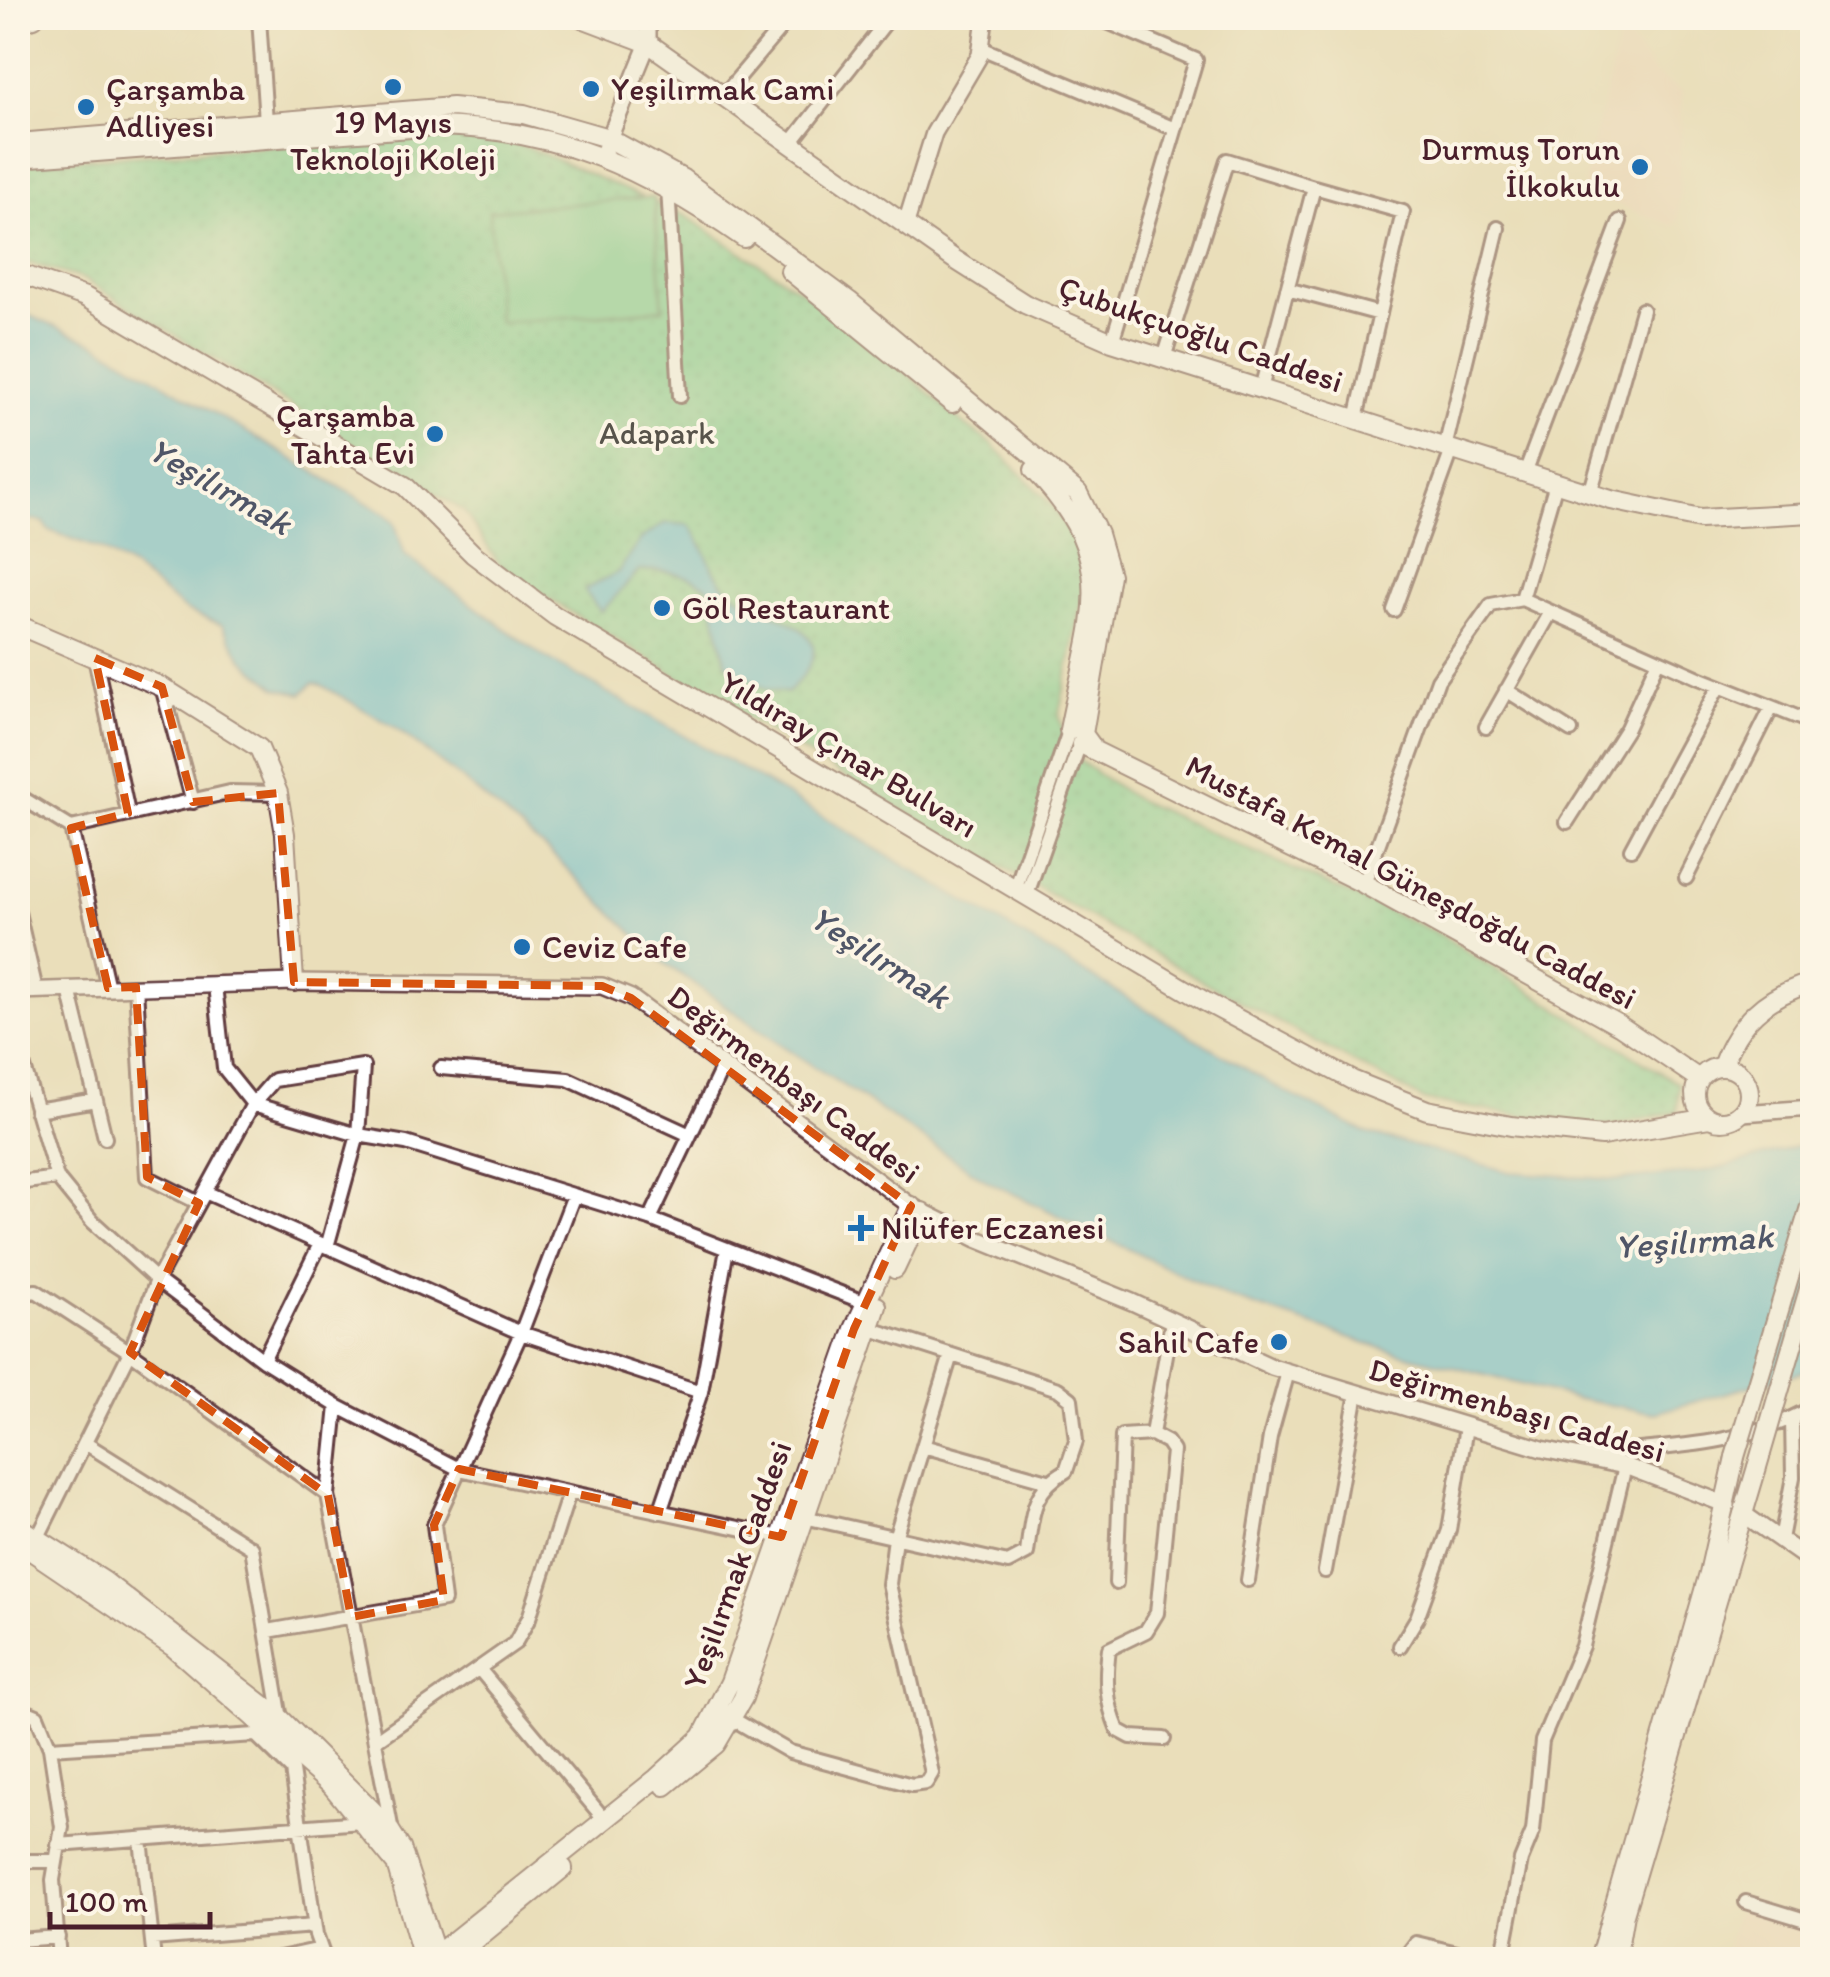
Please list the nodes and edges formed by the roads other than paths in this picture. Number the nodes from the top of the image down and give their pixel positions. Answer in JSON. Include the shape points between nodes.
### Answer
{"nodes":[{"id":1,"x":34,"y":18,"type":"edge"},
{"id":2,"x":259,"y":18,"type":"edge"},
{"id":3,"x":582,"y":18,"type":"edge"},
{"id":4,"x":648,"y":18,"type":"edge"},
{"id":5,"x":789,"y":18,"type":"edge"},
{"id":6,"x":889,"y":18,"type":"edge"},
{"id":7,"x":985,"y":18,"type":"edge"},
{"id":8,"x":1098,"y":18,"type":"edge"},
{"id":9,"x":18,"y":23,"type":"edge"},
{"id":10,"x":648,"y":44,"type":"junction"},
{"id":11,"x":981,"y":48,"type":"junction"},
{"id":12,"x":723,"y":96,"type":"junction"},
{"id":13,"x":266,"y":122,"type":"junction"},
{"id":14,"x":1175,"y":130,"type":"junction"},
{"id":15,"x":18,"y":143,"type":"edge"},
{"id":16,"x":791,"y":143,"type":"junction"},
{"id":17,"x":605,"y":147,"type":"junction"},
{"id":18,"x":18,"y":158,"type":"edge"},
{"id":19,"x":668,"y":187,"type":"junction"},
{"id":20,"x":1314,"y":187,"type":"junction"},
{"id":21,"x":1620,"y":220,"type":"dead end"},
{"id":22,"x":906,"y":223,"type":"junction"},
{"id":23,"x":1498,"y":228,"type":"dead end"},
{"id":24,"x":18,"y":274,"type":"edge"},
{"id":25,"x":1288,"y":289,"type":"junction"},
{"id":26,"x":838,"y":301,"type":"junction"},
{"id":27,"x":1642,"y":310,"type":"dead end"},
{"id":28,"x":1380,"y":314,"type":"junction"},
{"id":29,"x":1112,"y":342,"type":"junction"},
{"id":30,"x":1164,"y":358,"type":"junction"},
{"id":31,"x":1262,"y":389,"type":"junction"},
{"id":32,"x":680,"y":396,"type":"dead end"},
{"id":33,"x":1356,"y":419,"type":"junction"},
{"id":34,"x":1449,"y":449,"type":"junction"},
{"id":35,"x":1525,"y":473,"type":"junction"},
{"id":36,"x":1556,"y":483,"type":"junction"},
{"id":37,"x":1590,"y":494,"type":"junction"},
{"id":38,"x":1812,"y":512,"type":"edge"},
{"id":39,"x":1522,"y":599,"type":"junction"},
{"id":40,"x":1394,"y":610,"type":"dead end"},
{"id":41,"x":1551,"y":612,"type":"junction"},
{"id":42,"x":18,"y":625,"type":"edge"},
{"id":43,"x":95,"y":658,"type":"junction"},
{"id":44,"x":1658,"y":660,"type":"junction"},
{"id":45,"x":1719,"y":686,"type":"junction"},
{"id":46,"x":162,"y":687,"type":"junction"},
{"id":47,"x":1506,"y":690,"type":"junction"},
{"id":48,"x":1772,"y":707,"type":"junction"},
{"id":49,"x":1812,"y":723,"type":"edge"},
{"id":50,"x":1486,"y":727,"type":"dead end"},
{"id":51,"x":1571,"y":730,"type":"dead end"},
{"id":52,"x":1078,"y":738,"type":"junction"},
{"id":53,"x":18,"y":788,"type":"edge"},
{"id":54,"x":278,"y":793,"type":"junction"},
{"id":55,"x":192,"y":802,"type":"junction"},
{"id":56,"x":128,"y":812,"type":"junction"},
{"id":57,"x":1566,"y":822,"type":"dead end"},
{"id":58,"x":70,"y":828,"type":"junction"},
{"id":59,"x":1631,"y":849,"type":"dead end"},
{"id":60,"x":1686,"y":878,"type":"dead end"},
{"id":61,"x":1364,"y":884,"type":"junction"},
{"id":62,"x":1021,"y":893,"type":"junction"},
{"id":63,"x":18,"y":912,"type":"edge"},
{"id":64,"x":294,"y":982,"type":"junction"},
{"id":65,"x":1812,"y":984,"type":"edge"},
{"id":66,"x":215,"y":985,"type":"junction"},
{"id":67,"x":136,"y":987,"type":"junction"},
{"id":68,"x":108,"y":988,"type":"junction"},
{"id":69,"x":69,"y":989,"type":"junction"},
{"id":70,"x":36,"y":990,"type":"junction"},
{"id":71,"x":18,"y":991,"type":"edge"},
{"id":72,"x":18,"y":1047,"type":"edge"},
{"id":73,"x":724,"y":1066,"type":"junction"},
{"id":74,"x":1722,"y":1066,"type":"junction"},
{"id":75,"x":441,"y":1068,"type":"dead end"},
{"id":76,"x":1699,"y":1080,"type":"junction"},
{"id":77,"x":96,"y":1100,"type":"junction"},
{"id":78,"x":254,"y":1104,"type":"junction"},
{"id":79,"x":1812,"y":1108,"type":"edge"},
{"id":80,"x":36,"y":1110,"type":"junction"},
{"id":81,"x":1742,"y":1113,"type":"junction"},
{"id":82,"x":1709,"y":1118,"type":"junction"},
{"id":83,"x":690,"y":1135,"type":"junction"},
{"id":84,"x":358,"y":1136,"type":"junction"},
{"id":85,"x":105,"y":1138,"type":"dead end"},
{"id":86,"x":56,"y":1178,"type":"junction"},
{"id":87,"x":18,"y":1183,"type":"edge"},
{"id":88,"x":574,"y":1196,"type":"junction"},
{"id":89,"x":202,"y":1198,"type":"junction"},
{"id":90,"x":1812,"y":1200,"type":"edge"},
{"id":91,"x":916,"y":1208,"type":"junction"},
{"id":92,"x":650,"y":1219,"type":"junction"},
{"id":93,"x":324,"y":1245,"type":"junction"},
{"id":94,"x":728,"y":1249,"type":"junction"},
{"id":95,"x":1812,"y":1279,"type":"edge"},
{"id":96,"x":157,"y":1280,"type":"junction"},
{"id":97,"x":18,"y":1294,"type":"edge"},
{"id":98,"x":866,"y":1303,"type":"junction"},
{"id":99,"x":1172,"y":1320,"type":"junction"},
{"id":100,"x":868,"y":1328,"type":"junction"},
{"id":101,"x":520,"y":1333,"type":"junction"},
{"id":102,"x":130,"y":1352,"type":"junction"},
{"id":103,"x":951,"y":1355,"type":"junction"},
{"id":104,"x":262,"y":1360,"type":"junction"},
{"id":105,"x":1288,"y":1372,"type":"junction"},
{"id":106,"x":700,"y":1392,"type":"junction"},
{"id":107,"x":1357,"y":1393,"type":"junction"},
{"id":108,"x":336,"y":1406,"type":"junction"},
{"id":109,"x":1812,"y":1408,"type":"edge"},
{"id":110,"x":1792,"y":1419,"type":"junction"},
{"id":111,"x":1466,"y":1427,"type":"junction"},
{"id":112,"x":1152,"y":1434,"type":"junction"},
{"id":113,"x":85,"y":1442,"type":"junction"},
{"id":114,"x":923,"y":1446,"type":"junction"},
{"id":115,"x":1569,"y":1456,"type":"junction"},
{"id":116,"x":1625,"y":1466,"type":"junction"},
{"id":117,"x":458,"y":1469,"type":"junction"},
{"id":118,"x":1048,"y":1481,"type":"junction"},
{"id":119,"x":569,"y":1492,"type":"junction"},
{"id":120,"x":328,"y":1494,"type":"junction"},
{"id":121,"x":1734,"y":1509,"type":"junction"},
{"id":122,"x":660,"y":1512,"type":"junction"},
{"id":123,"x":804,"y":1517,"type":"junction"},
{"id":124,"x":18,"y":1526,"type":"edge"},
{"id":125,"x":781,"y":1537,"type":"junction"},
{"id":126,"x":895,"y":1538,"type":"junction"},
{"id":127,"x":37,"y":1539,"type":"junction"},
{"id":128,"x":1780,"y":1540,"type":"junction"},
{"id":129,"x":18,"y":1542,"type":"edge"},
{"id":130,"x":1812,"y":1562,"type":"edge"},
{"id":131,"x":1325,"y":1571,"type":"dead end"},
{"id":132,"x":1248,"y":1580,"type":"dead end"},
{"id":133,"x":1116,"y":1583,"type":"dead end"},
{"id":134,"x":351,"y":1616,"type":"junction"},
{"id":135,"x":268,"y":1631,"type":"junction"},
{"id":136,"x":1400,"y":1646,"type":"dead end"},
{"id":137,"x":480,"y":1670,"type":"junction"},
{"id":138,"x":18,"y":1708,"type":"edge"},
{"id":139,"x":732,"y":1718,"type":"junction"},
{"id":140,"x":281,"y":1720,"type":"junction"},
{"id":141,"x":1164,"y":1740,"type":"dead end"},
{"id":142,"x":374,"y":1741,"type":"junction"},
{"id":143,"x":50,"y":1748,"type":"junction"},
{"id":144,"x":605,"y":1820,"type":"junction"},
{"id":145,"x":362,"y":1822,"type":"junction"},
{"id":146,"x":300,"y":1827,"type":"junction"},
{"id":147,"x":392,"y":1834,"type":"junction"},
{"id":148,"x":142,"y":1839,"type":"junction"},
{"id":149,"x":58,"y":1845,"type":"junction"},
{"id":150,"x":18,"y":1861,"type":"edge"},
{"id":151,"x":56,"y":1861,"type":"junction"},
{"id":152,"x":1746,"y":1902,"type":"dead end"},
{"id":153,"x":1812,"y":1922,"type":"edge"},
{"id":154,"x":314,"y":1926,"type":"junction"},
{"id":155,"x":58,"y":1937,"type":"junction"},
{"id":156,"x":152,"y":1939,"type":"junction"},
{"id":157,"x":18,"y":1940,"type":"edge"},
{"id":158,"x":323,"y":1954,"type":"edge"},
{"id":159,"x":435,"y":1958,"type":"edge"},
{"id":160,"x":59,"y":1960,"type":"edge"},
{"id":161,"x":154,"y":1960,"type":"edge"},
{"id":162,"x":271,"y":1960,"type":"edge"},
{"id":163,"x":1403,"y":1960,"type":"edge"},
{"id":164,"x":1486,"y":1960,"type":"edge"},
{"id":165,"x":1502,"y":1960,"type":"edge"},
{"id":166,"x":1599,"y":1960,"type":"edge"},
{"id":167,"x":1616,"y":1960,"type":"edge"}],
"edges":[{"from":1,"to":9,"type":"main road"},
{"from":2,"to":13,"type":"street"},
{"from":3,"to":10,"type":"main road","name":"Çubukçuoğlu Caddesi"},
{"from":4,"to":10,"type":"street"},
{"from":5,"to":12,"type":"street"},
{"from":6,"to":16,"type":"street"},
{"from":7,"to":11,"type":"street"},
{"from":8,"to":14,"type":"street","via":[[1196,60]]},
{"from":10,"to":12,"type":"main road","name":"Çubukçuoğlu Caddesi"},
{"from":10,"to":17,"type":"street"},
{"from":11,"to":14,"type":"street"},
{"from":11,"to":22,"type":"street","via":[[934,133]]},
{"from":12,"to":16,"type":"main road","name":"Çubukçuoğlu Caddesi"},
{"from":13,"to":15,"type":"main road"},
{"from":13,"to":17,"type":"main road","via":[[452,107],[524,114]]},
{"from":14,"to":29,"type":"street"},
{"from":16,"to":22,"type":"main road","name":"Çubukçuoğlu Caddesi"},
{"from":17,"to":18,"type":"main road","via":[[497,128],[438,126]]},
{"from":17,"to":19,"type":"main road"},
{"from":17,"to":26,"type":"main road","via":[[683,179]]},
{"from":19,"to":26,"type":"main road"},
{"from":19,"to":32,"type":"street"},
{"from":20,"to":25,"type":"street"},
{"from":20,"to":28,"type":"street","via":[[1403,212]]},
{"from":20,"to":30,"type":"street","via":[[1227,160]]},
{"from":21,"to":35,"type":"street"},
{"from":22,"to":29,"type":"main road","name":"Çubukçuoğlu Caddesi","via":[[1025,304]]},
{"from":23,"to":34,"type":"street"},
{"from":24,"to":62,"type":"main road","name":"Yıldıray Çınar Bulvarı","via":[[85,297],[405,486],[473,554],[555,616]]},
{"from":25,"to":28,"type":"street"},
{"from":25,"to":31,"type":"street"},
{"from":26,"to":52,"type":"main road","via":[[1019,454],[1064,500],[1080,529],[1096,576]]},
{"from":27,"to":37,"type":"street"},
{"from":28,"to":33,"type":"street"},
{"from":29,"to":30,"type":"main road","name":"Çubukçuoğlu Caddesi"},
{"from":30,"to":31,"type":"main road","name":"Çubukçuoğlu Caddesi"},
{"from":31,"to":33,"type":"main road","name":"Çubukçuoğlu Caddesi"},
{"from":33,"to":34,"type":"main road","name":"Çubukçuoğlu Caddesi"},
{"from":34,"to":35,"type":"main road","name":"Çubukçuoğlu Caddesi"},
{"from":34,"to":40,"type":"street"},
{"from":35,"to":36,"type":"main road","name":"Çubukçuoğlu Caddesi"},
{"from":36,"to":37,"type":"main road","name":"Çubukçuoğlu Caddesi"},
{"from":36,"to":39,"type":"street"},
{"from":37,"to":38,"type":"main road","name":"Çubukçuoğlu Caddesi","via":[[1700,519]]},
{"from":39,"to":41,"type":"street"},
{"from":39,"to":61,"type":"street","via":[[1491,605],[1438,680]]},
{"from":41,"to":44,"type":"street"},
{"from":41,"to":47,"type":"street"},
{"from":42,"to":43,"type":"main road"},
{"from":43,"to":46,"type":"main road"},
{"from":43,"to":56,"type":"street"},
{"from":44,"to":45,"type":"street"},
{"from":44,"to":57,"type":"street","via":[[1627,728]]},
{"from":45,"to":48,"type":"street"},
{"from":45,"to":59,"type":"street"},
{"from":46,"to":54,"type":"main road","via":[[259,748]]},
{"from":46,"to":55,"type":"street"},
{"from":47,"to":50,"type":"street"},
{"from":47,"to":51,"type":"street"},
{"from":48,"to":49,"type":"street"},
{"from":48,"to":60,"type":"street"},
{"from":52,"to":61,"type":"main road","name":"Mustafa Kemal Güneşdoğdu Caddesi"},
{"from":52,"to":62,"type":"street"},
{"from":53,"to":58,"type":"street","via":[[19,796]]},
{"from":54,"to":55,"type":"street","via":[[230,792]]},
{"from":54,"to":64,"type":"main road"},
{"from":55,"to":56,"type":"street"},
{"from":56,"to":58,"type":"street"},
{"from":58,"to":68,"type":"street"},
{"from":61,"to":76,"type":"main road","name":"Mustafa Kemal Güneşdoğdu Caddesi","via":[[1619,1025]]},
{"from":62,"to":82,"type":"main road","name":"Yıldıray Çınar Bulvarı","via":[[1352,1080],[1427,1110],[1602,1136]]},
{"from":63,"to":70,"type":"street"},
{"from":64,"to":66,"type":"street","name":"Değirmenbaşı Caddesi"},
{"from":64,"to":73,"type":"street","name":"Değirmenbaşı Caddesi","via":[[602,986],[631,998]]},
{"from":65,"to":74,"type":"main road","via":[[1786,990],[1748,1017]]},
{"from":66,"to":67,"type":"street","name":"Değirmenbaşı Caddesi"},
{"from":66,"to":78,"type":"street","via":[[224,1068]]},
{"from":67,"to":68,"type":"street","name":"Değirmenbaşı Caddesi"},
{"from":67,"to":89,"type":"street","via":[[147,1177]]},
{"from":68,"to":69,"type":"street","name":"Değirmenbaşı Caddesi"},
{"from":69,"to":70,"type":"street","name":"Değirmenbaşı Caddesi"},
{"from":69,"to":77,"type":"street"},
{"from":70,"to":71,"type":"street","name":"Değirmenbaşı Caddesi"},
{"from":72,"to":80,"type":"street"},
{"from":73,"to":83,"type":"street"},
{"from":73,"to":91,"type":"street","name":"Değirmenbaşı Caddesi"},
{"from":74,"to":76,"type":"main road"},
{"from":74,"to":81,"type":"main road","via":[[1746,1079],[1750,1097]]},
{"from":75,"to":83,"type":"street","via":[[568,1079]]},
{"from":76,"to":82,"type":"main road","via":[[1697,1105]]},
{"from":77,"to":80,"type":"street"},
{"from":77,"to":85,"type":"street"},
{"from":78,"to":84,"type":"street"},
{"from":78,"to":84,"type":"street","via":[[274,1080],[363,1066]]},
{"from":78,"to":89,"type":"street"},
{"from":79,"to":81,"type":"street"},
{"from":80,"to":86,"type":"street"},
{"from":81,"to":82,"type":"main road","via":[[1726,1121]]},
{"from":83,"to":92,"type":"street"},
{"from":84,"to":88,"type":"street","via":[[406,1143]]},
{"from":84,"to":93,"type":"street"},
{"from":86,"to":87,"type":"street"},
{"from":86,"to":96,"type":"street"},
{"from":88,"to":92,"type":"street"},
{"from":88,"to":101,"type":"street"},
{"from":89,"to":93,"type":"street"},
{"from":89,"to":96,"type":"street"},
{"from":90,"to":121,"type":"main road","bridge":true,"via":[[1735,1457]]},
{"from":91,"to":98,"type":"main road","name":"Yeşilırmak Caddesi"},
{"from":91,"to":99,"type":"street","name":"Değirmenbaşı Caddesi"},
{"from":91,"to":100,"type":"main road","name":"Yeşilırmak Caddesi"},
{"from":92,"to":94,"type":"street"},
{"from":93,"to":101,"type":"street"},
{"from":93,"to":104,"type":"street"},
{"from":94,"to":98,"type":"street"},
{"from":94,"to":106,"type":"street"},
{"from":95,"to":121,"type":"main road","bridge":true,"via":[[1756,1466]]},
{"from":96,"to":102,"type":"street"},
{"from":96,"to":104,"type":"street"},
{"from":97,"to":102,"type":"street","via":[[36,1291]]},
{"from":98,"to":125,"type":"main road","name":"Yeşilırmak Caddesi"},
{"from":99,"to":105,"type":"street","name":"Değirmenbaşı Caddesi"},
{"from":99,"to":112,"type":"street"},
{"from":100,"to":103,"type":"street"},
{"from":100,"to":123,"type":"main road","name":"Yeşilırmak Caddesi"},
{"from":101,"to":106,"type":"street"},
{"from":101,"to":117,"type":"street"},
{"from":102,"to":113,"type":"street"},
{"from":102,"to":120,"type":"street"},
{"from":103,"to":114,"type":"street"},
{"from":103,"to":118,"type":"street","via":[[1058,1388],[1071,1398],[1076,1441],[1066,1472]]},
{"from":104,"to":108,"type":"street"},
{"from":105,"to":107,"type":"street","name":"Değirmenbaşı Caddesi"},
{"from":105,"to":132,"type":"street","via":[[1270,1437]]},
{"from":106,"to":122,"type":"street"},
{"from":107,"to":111,"type":"street","name":"Değirmenbaşı Caddesi"},
{"from":107,"to":131,"type":"street"},
{"from":108,"to":117,"type":"street"},
{"from":108,"to":120,"type":"street"},
{"from":109,"to":110,"type":"street"},
{"from":110,"to":115,"type":"street","via":[[1696,1448]]},
{"from":110,"to":128,"type":"street","via":[[1794,1477]]},
{"from":111,"to":115,"type":"street","name":"Değirmenbaşı Caddesi"},
{"from":111,"to":136,"type":"street","via":[[1450,1530]]},
{"from":112,"to":133,"type":"street","via":[[1122,1436]]},
{"from":112,"to":141,"type":"street","via":[[1173,1451],[1157,1613],[1146,1631],[1109,1649],[1105,1677],[1118,1730]]},
{"from":113,"to":127,"type":"street"},
{"from":113,"to":135,"type":"street","via":[[252,1548]]},
{"from":114,"to":118,"type":"street"},
{"from":114,"to":126,"type":"street"},
{"from":115,"to":116,"type":"street","name":"Değirmenbaşı Caddesi"},
{"from":116,"to":121,"type":"street","name":"Değirmenbaşı Caddesi"},
{"from":116,"to":165,"type":"street","via":[[1582,1646],[1542,1741],[1533,1831],[1520,1860]]},
{"from":117,"to":119,"type":"street"},
{"from":117,"to":134,"type":"street","via":[[434,1525],[444,1600]]},
{"from":118,"to":126,"type":"street","via":[[1035,1498],[1027,1553],[1008,1563]]},
{"from":119,"to":122,"type":"street"},
{"from":119,"to":137,"type":"street","via":[[529,1618],[514,1643]]},
{"from":120,"to":134,"type":"street"},
{"from":121,"to":128,"type":"street","name":"Değirmenbaşı Caddesi"},
{"from":121,"to":166,"type":"main road"},
{"from":121,"to":167,"type":"main road"},
{"from":122,"to":125,"type":"street"},
{"from":123,"to":126,"type":"street"},
{"from":123,"to":139,"type":"main road","name":"Yeşilırmak Caddesi"},
{"from":124,"to":127,"type":"main road"},
{"from":125,"to":144,"type":"main road","name":"Yeşilırmak Caddesi","via":[[730,1682],[702,1736]]},
{"from":126,"to":139,"type":"street","via":[[889,1584],[932,1773],[926,1783],[912,1785],[790,1752]]},
{"from":127,"to":140,"type":"main road","via":[[104,1581]]},
{"from":128,"to":130,"type":"street","name":"Değirmenbaşı Caddesi"},
{"from":129,"to":145,"type":"main road","via":[[173,1647],[332,1786]]},
{"from":134,"to":135,"type":"street"},
{"from":134,"to":142,"type":"street"},
{"from":135,"to":140,"type":"street"},
{"from":137,"to":142,"type":"street"},
{"from":137,"to":144,"type":"street"},
{"from":138,"to":143,"type":"street","via":[[37,1716]]},
{"from":139,"to":159,"type":"main road","name":"Yeşilırmak Caddesi","via":[[716,1744]]},
{"from":140,"to":147,"type":"main road"},
{"from":142,"to":147,"type":"street"},
{"from":143,"to":146,"type":"street","via":[[256,1736],[292,1770]]},
{"from":143,"to":149,"type":"street","via":[[62,1828]]},
{"from":144,"to":159,"type":"main road","name":"Yeşilırmak Caddesi"},
{"from":145,"to":146,"type":"street"},
{"from":145,"to":159,"type":"main road","via":[[396,1864]]},
{"from":146,"to":148,"type":"street"},
{"from":146,"to":154,"type":"street"},
{"from":147,"to":159,"type":"main road"},
{"from":148,"to":149,"type":"street"},
{"from":148,"to":156,"type":"street"},
{"from":149,"to":151,"type":"street"},
{"from":150,"to":151,"type":"street"},
{"from":151,"to":155,"type":"street"},
{"from":152,"to":153,"type":"street"},
{"from":154,"to":156,"type":"street"},
{"from":154,"to":158,"type":"street"},
{"from":155,"to":157,"type":"street"},
{"from":155,"to":160,"type":"street"},
{"from":156,"to":161,"type":"street"},
{"from":158,"to":162,"type":"street"},
{"from":163,"to":164,"type":"street","via":[[1416,1944]]}]}
